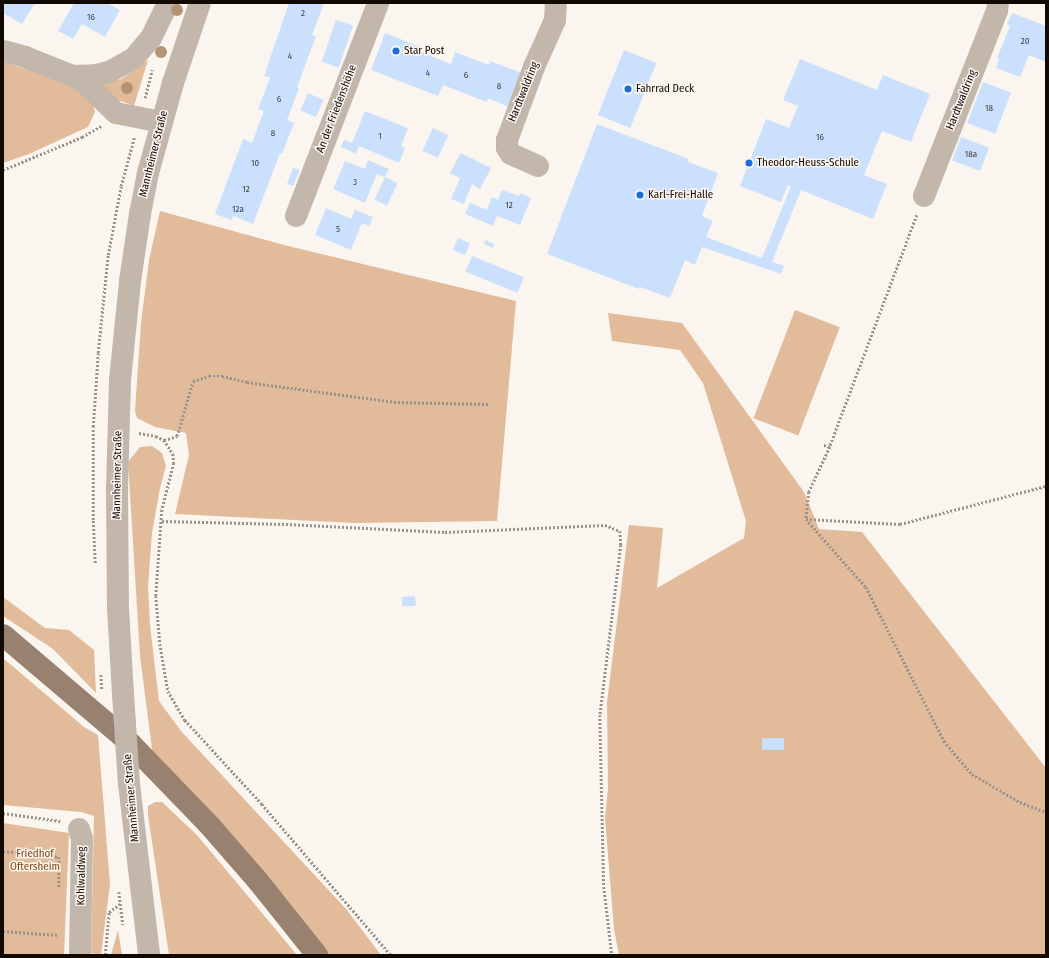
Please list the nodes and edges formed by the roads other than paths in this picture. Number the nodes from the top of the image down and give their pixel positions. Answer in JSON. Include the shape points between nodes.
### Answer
{"nodes":[{"id":1,"x":168,"y":3,"type":"edge"},
{"id":2,"x":200,"y":3,"type":"edge"},
{"id":3,"x":378,"y":3,"type":"edge"},
{"id":4,"x":556,"y":3,"type":"edge"},
{"id":5,"x":998,"y":3,"type":"edge"},
{"id":6,"x":3,"y":51,"type":"edge"},
{"id":7,"x":73,"y":76,"type":"junction"},
{"id":8,"x":161,"y":122,"type":"junction"},
{"id":9,"x":538,"y":166,"type":"dead end"},
{"id":10,"x":924,"y":196,"type":"road end"},
{"id":11,"x":296,"y":216,"type":"dead end"},
{"id":12,"x":3,"y":635,"type":"edge"},
{"id":13,"x":79,"y":829,"type":"road end"},
{"id":14,"x":80,"y":955,"type":"edge"},
{"id":15,"x":149,"y":955,"type":"edge"},
{"id":16,"x":317,"y":955,"type":"edge"}],
"edges":[{"from":1,"to":7,"type":"street","via":[[151,38],[134,58],[119,68],[96,75]]},
{"from":2,"to":8,"type":"street","name":"Mannheimer Straße"},
{"from":3,"to":11,"type":"street","name":"An der Friedenshöhe"},
{"from":4,"to":9,"type":"street","name":"Hardtwaldring","via":[[555,20],[534,66],[507,140],[507,148],[511,154]]},
{"from":5,"to":10,"type":"street","name":"Hardtwaldring","via":[[998,11]]},
{"from":6,"to":7,"type":"street"},
{"from":7,"to":8,"type":"street","via":[[87,85],[116,113]]},
{"from":8,"to":15,"type":"street","name":"Mannheimer Straße","bridge":true,"via":[[142,199],[130,281],[118,428],[117,550],[123,694],[129,784]]},
{"from":12,"to":16,"type":"main road","via":[[130,743],[211,827]]},
{"from":13,"to":14,"type":"street","name":"Kohlwaldweg","via":[[82,839]]}]}
